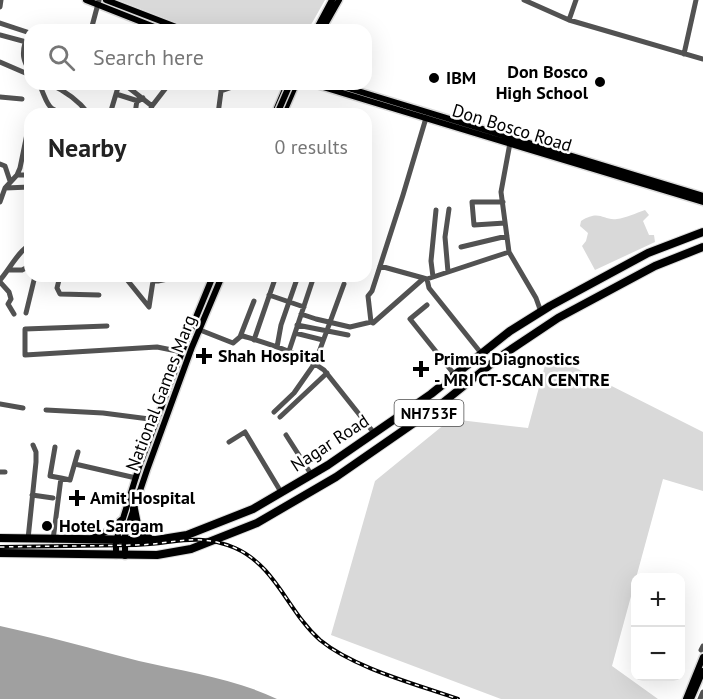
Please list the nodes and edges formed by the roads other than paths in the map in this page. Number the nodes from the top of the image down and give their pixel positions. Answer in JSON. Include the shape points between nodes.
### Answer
{"nodes":[{"id":1,"x":1,"y":0,"type":"edge"},
{"id":2,"x":86,"y":0,"type":"edge"},
{"id":3,"x":106,"y":0,"type":"edge"},
{"id":4,"x":337,"y":0,"type":"edge"},
{"id":5,"x":524,"y":0,"type":"edge"},
{"id":6,"x":576,"y":0,"type":"edge"},
{"id":7,"x":696,"y":0,"type":"edge"},
{"id":8,"x":99,"y":3,"type":"edge"},
{"id":9,"x":0,"y":7,"type":"edge"},
{"id":10,"x":569,"y":20,"type":"junction"},
{"id":11,"x":0,"y":23,"type":"edge"},
{"id":12,"x":93,"y":24,"type":"edge"},
{"id":13,"x":148,"y":24,"type":"edge"},
{"id":14,"x":168,"y":24,"type":"edge"},
{"id":15,"x":324,"y":24,"type":"edge"},
{"id":16,"x":24,"y":31,"type":"edge"},
{"id":17,"x":0,"y":35,"type":"edge"},
{"id":18,"x":24,"y":42,"type":"edge"},
{"id":19,"x":684,"y":54,"type":"junction"},
{"id":20,"x":703,"y":59,"type":"edge"},
{"id":21,"x":0,"y":62,"type":"edge"},
{"id":22,"x":24,"y":70,"type":"edge"},
{"id":23,"x":41,"y":90,"type":"edge"},
{"id":24,"x":62,"y":90,"type":"edge"},
{"id":25,"x":118,"y":90,"type":"edge"},
{"id":26,"x":131,"y":90,"type":"edge"},
{"id":27,"x":164,"y":90,"type":"edge"},
{"id":28,"x":224,"y":90,"type":"edge"},
{"id":29,"x":286,"y":90,"type":"edge"},
{"id":30,"x":289,"y":90,"type":"edge"},
{"id":31,"x":291,"y":90,"type":"edge"},
{"id":32,"x":333,"y":90,"type":"edge"},
{"id":33,"x":355,"y":90,"type":"edge"},
{"id":34,"x":221,"y":91,"type":"joint"},
{"id":35,"x":116,"y":94,"type":"junction"},
{"id":36,"x":281,"y":96,"type":"junction"},
{"id":37,"x":0,"y":97,"type":"edge"},
{"id":38,"x":143,"y":98,"type":"junction"},
{"id":39,"x":22,"y":99,"type":"dead end"},
{"id":40,"x":289,"y":99,"type":"junction"},
{"id":41,"x":137,"y":100,"type":"junction"},
{"id":42,"x":152,"y":106,"type":"joint"},
{"id":43,"x":51,"y":108,"type":"edge"},
{"id":44,"x":84,"y":108,"type":"edge"},
{"id":45,"x":112,"y":108,"type":"edge"},
{"id":46,"x":136,"y":108,"type":"edge"},
{"id":47,"x":219,"y":108,"type":"edge"},
{"id":48,"x":280,"y":108,"type":"edge"},
{"id":49,"x":282,"y":108,"type":"edge"},
{"id":50,"x":283,"y":108,"type":"edge"},
{"id":51,"x":426,"y":118,"type":"junction"},
{"id":52,"x":510,"y":143,"type":"junction"},
{"id":53,"x":24,"y":158,"type":"edge"},
{"id":54,"x":22,"y":163,"type":"joint"},
{"id":55,"x":0,"y":164,"type":"edge"},
{"id":56,"x":17,"y":175,"type":"junction"},
{"id":57,"x":24,"y":175,"type":"edge"},
{"id":58,"x":10,"y":181,"type":"junction"},
{"id":59,"x":24,"y":187,"type":"edge"},
{"id":60,"x":5,"y":188,"type":"junction"},
{"id":61,"x":703,"y":196,"type":"edge"},
{"id":62,"x":0,"y":202,"type":"edge"},
{"id":63,"x":503,"y":202,"type":"junction"},
{"id":64,"x":703,"y":202,"type":"edge"},
{"id":65,"x":449,"y":209,"type":"dead end"},
{"id":66,"x":436,"y":210,"type":"dead end"},
{"id":67,"x":505,"y":223,"type":"junction"},
{"id":68,"x":703,"y":232,"type":"edge"},
{"id":69,"x":507,"y":236,"type":"junction"},
{"id":70,"x":461,"y":247,"type":"dead end"},
{"id":71,"x":703,"y":247,"type":"edge"},
{"id":72,"x":24,"y":248,"type":"edge"},
{"id":73,"x":509,"y":252,"type":"junction"},
{"id":74,"x":380,"y":266,"type":"junction"},
{"id":75,"x":24,"y":269,"type":"edge"},
{"id":76,"x":10,"y":270,"type":"junction"},
{"id":77,"x":448,"y":272,"type":"junction"},
{"id":78,"x":428,"y":279,"type":"junction"},
{"id":79,"x":0,"y":281,"type":"edge"},
{"id":80,"x":33,"y":282,"type":"edge"},
{"id":81,"x":59,"y":282,"type":"edge"},
{"id":82,"x":129,"y":282,"type":"edge"},
{"id":83,"x":155,"y":282,"type":"edge"},
{"id":84,"x":214,"y":282,"type":"edge"},
{"id":85,"x":214,"y":282,"type":"edge"},
{"id":86,"x":274,"y":282,"type":"edge"},
{"id":87,"x":296,"y":282,"type":"edge"},
{"id":88,"x":312,"y":282,"type":"edge"},
{"id":89,"x":344,"y":284,"type":"dead end"},
{"id":90,"x":99,"y":295,"type":"dead end"},
{"id":91,"x":269,"y":295,"type":"junction"},
{"id":92,"x":254,"y":301,"type":"dead end"},
{"id":93,"x":288,"y":302,"type":"junction"},
{"id":94,"x":428,"y":305,"type":"dead end"},
{"id":95,"x":304,"y":307,"type":"junction"},
{"id":96,"x":541,"y":312,"type":"junction"},
{"id":97,"x":26,"y":313,"type":"dead end"},
{"id":98,"x":14,"y":314,"type":"dead end"},
{"id":99,"x":302,"y":314,"type":"junction"},
{"id":100,"x":371,"y":322,"type":"junction"},
{"id":101,"x":329,"y":323,"type":"junction"},
{"id":102,"x":297,"y":324,"type":"junction"},
{"id":103,"x":107,"y":326,"type":"dead end"},
{"id":104,"x":200,"y":330,"type":"junction"},
{"id":105,"x":327,"y":331,"type":"junction"},
{"id":106,"x":295,"y":333,"type":"junction"},
{"id":107,"x":348,"y":335,"type":"dead end"},
{"id":108,"x":240,"y":337,"type":"junction"},
{"id":109,"x":255,"y":340,"type":"junction"},
{"id":110,"x":323,"y":340,"type":"junction"},
{"id":111,"x":277,"y":347,"type":"junction"},
{"id":112,"x":289,"y":351,"type":"junction"},
{"id":113,"x":182,"y":352,"type":"junction"},
{"id":114,"x":481,"y":353,"type":"junction"},
{"id":115,"x":315,"y":363,"type":"junction"},
{"id":116,"x":327,"y":373,"type":"junction"},
{"id":117,"x":454,"y":374,"type":"junction"},
{"id":118,"x":0,"y":404,"type":"edge"},
{"id":119,"x":23,"y":408,"type":"dead end"},
{"id":120,"x":46,"y":410,"type":"dead end"},
{"id":121,"x":274,"y":412,"type":"dead end"},
{"id":122,"x":280,"y":417,"type":"dead end"},
{"id":123,"x":157,"y":420,"type":"junction"},
{"id":124,"x":374,"y":433,"type":"junction"},
{"id":125,"x":286,"y":435,"type":"dead end"},
{"id":126,"x":229,"y":442,"type":"dead end"},
{"id":127,"x":33,"y":445,"type":"dead end"},
{"id":128,"x":55,"y":447,"type":"dead end"},
{"id":129,"x":78,"y":452,"type":"dead end"},
{"id":130,"x":75,"y":464,"type":"junction"},
{"id":131,"x":312,"y":474,"type":"junction"},
{"id":132,"x":61,"y":478,"type":"junction"},
{"id":133,"x":136,"y":478,"type":"junction"},
{"id":134,"x":281,"y":492,"type":"junction"},
{"id":135,"x":32,"y":495,"type":"junction"},
{"id":136,"x":53,"y":498,"type":"dead end"},
{"id":137,"x":134,"y":509,"type":"junction"},
{"id":138,"x":122,"y":517,"type":"junction"},
{"id":139,"x":0,"y":538,"type":"edge"},
{"id":140,"x":28,"y":539,"type":"junction"},
{"id":141,"x":53,"y":540,"type":"junction"},
{"id":142,"x":83,"y":540,"type":"junction"},
{"id":143,"x":120,"y":541,"type":"junction"},
{"id":144,"x":153,"y":541,"type":"junction"},
{"id":145,"x":0,"y":553,"type":"edge"},
{"id":146,"x":116,"y":555,"type":"junction"},
{"id":147,"x":125,"y":556,"type":"junction"},
{"id":148,"x":703,"y":657,"type":"edge"},
{"id":149,"x":703,"y":671,"type":"edge"},
{"id":150,"x":699,"y":679,"type":"edge"},
{"id":151,"x":703,"y":692,"type":"edge"},
{"id":152,"x":686,"y":699,"type":"edge"},
{"id":153,"x":691,"y":699,"type":"edge"},
{"id":154,"x":700,"y":699,"type":"edge"}],
"edges":[{"from":1,"to":9,"type":"street"},
{"from":2,"to":8,"type":"main road"},
{"from":3,"to":14,"type":"main road"},
{"from":4,"to":15,"type":"main road"},
{"from":5,"to":10,"type":"street"},
{"from":6,"to":10,"type":"street"},
{"from":7,"to":19,"type":"street"},
{"from":8,"to":12,"type":"street"},
{"from":8,"to":13,"type":"main road"},
{"from":10,"to":19,"type":"street"},
{"from":11,"to":16,"type":"street"},
{"from":17,"to":18,"type":"street"},
{"from":19,"to":20,"type":"street"},
{"from":21,"to":22,"type":"street"},
{"from":23,"to":43,"type":"street"},
{"from":24,"to":44,"type":"street"},
{"from":25,"to":35,"type":"street"},
{"from":26,"to":38,"type":"street"},
{"from":27,"to":42,"type":"street"},
{"from":28,"to":34,"type":"street"},
{"from":29,"to":36,"type":"main road"},
{"from":30,"to":49,"type":"main road","bridge":true},
{"from":31,"to":40,"type":"main road"},
{"from":32,"to":51,"type":"main road","name":"Don Bosco Road"},
{"from":33,"to":61,"type":"main road","name":"Don Bosco Road"},
{"from":34,"to":47,"type":"street"},
{"from":35,"to":41,"type":"street"},
{"from":35,"to":45,"type":"street"},
{"from":36,"to":40,"type":"main road"},
{"from":36,"to":48,"type":"main road"},
{"from":37,"to":39,"type":"street"},
{"from":38,"to":41,"type":"street"},
{"from":38,"to":42,"type":"street"},
{"from":40,"to":50,"type":"main road"},
{"from":41,"to":46,"type":"street"},
{"from":51,"to":52,"type":"main road","name":"Don Bosco Road"},
{"from":51,"to":74,"type":"street"},
{"from":52,"to":63,"type":"street"},
{"from":52,"to":64,"type":"main road","name":"Don Bosco Road"},
{"from":53,"to":54,"type":"street"},
{"from":54,"to":56,"type":"street"},
{"from":55,"to":58,"type":"street","via":[[5,166]]},
{"from":56,"to":57,"type":"street"},
{"from":56,"to":58,"type":"street"},
{"from":58,"to":60,"type":"street"},
{"from":59,"to":60,"type":"street"},
{"from":60,"to":62,"type":"street"},
{"from":63,"to":67,"type":"street"},
{"from":63,"to":67,"type":"street","via":[[472,202],[474,225]]},
{"from":65,"to":77,"type":"street","via":[[445,237]]},
{"from":66,"to":78,"type":"street"},
{"from":67,"to":69,"type":"street"},
{"from":68,"to":96,"type":"highway","name":"Nagar Road","number":"NH753F","via":[[648,253]]},
{"from":69,"to":70,"type":"street"},
{"from":69,"to":73,"type":"street"},
{"from":71,"to":147,"type":"highway","name":"Nagar Road","number":"NH753F","via":[[655,266],[558,318],[344,471],[259,522],[191,549]]},
{"from":72,"to":76,"type":"street"},
{"from":73,"to":77,"type":"street"},
{"from":73,"to":96,"type":"street"},
{"from":74,"to":78,"type":"street"},
{"from":74,"to":100,"type":"street","via":[[368,296]]},
{"from":75,"to":76,"type":"street"},
{"from":76,"to":79,"type":"street"},
{"from":77,"to":78,"type":"street"},
{"from":78,"to":100,"type":"street"},
{"from":78,"to":114,"type":"street","via":[[429,288]]},
{"from":79,"to":98,"type":"street","via":[[9,292],[8,304]]},
{"from":80,"to":97,"type":"street"},
{"from":81,"to":90,"type":"street","via":[[60,294]]},
{"from":82,"to":83,"type":"street","via":[[149,307]]},
{"from":84,"to":113,"type":"main road","name":"National Games Marg"},
{"from":85,"to":104,"type":"main road","name":"National Games Marg"},
{"from":86,"to":91,"type":"street"},
{"from":87,"to":93,"type":"street"},
{"from":88,"to":95,"type":"street"},
{"from":89,"to":101,"type":"street"},
{"from":91,"to":93,"type":"street"},
{"from":91,"to":109,"type":"street"},
{"from":92,"to":108,"type":"street"},
{"from":93,"to":95,"type":"street"},
{"from":93,"to":111,"type":"street"},
{"from":94,"to":117,"type":"street","via":[[410,319]]},
{"from":95,"to":99,"type":"street"},
{"from":96,"to":114,"type":"highway","name":"Nagar Road","number":"NH753F"},
{"from":99,"to":101,"type":"street"},
{"from":99,"to":102,"type":"street"},
{"from":100,"to":101,"type":"street","via":[[350,327]]},
{"from":101,"to":105,"type":"street"},
{"from":102,"to":105,"type":"street"},
{"from":102,"to":106,"type":"street"},
{"from":103,"to":113,"type":"street","via":[[25,329],[25,355],[157,347]]},
{"from":104,"to":108,"type":"street","via":[[233,343]]},
{"from":104,"to":137,"type":"main road","name":"National Games Marg"},
{"from":105,"to":107,"type":"street"},
{"from":105,"to":110,"type":"street"},
{"from":106,"to":110,"type":"street"},
{"from":106,"to":112,"type":"street"},
{"from":108,"to":109,"type":"street"},
{"from":109,"to":111,"type":"street"},
{"from":110,"to":115,"type":"street"},
{"from":111,"to":112,"type":"street"},
{"from":112,"to":115,"type":"street"},
{"from":113,"to":123,"type":"main road","name":"National Games Marg"},
{"from":114,"to":117,"type":"highway","name":"Nagar Road","number":"NH753F"},
{"from":115,"to":116,"type":"street"},
{"from":115,"to":121,"type":"street","via":[[294,393]]},
{"from":116,"to":122,"type":"street"},
{"from":116,"to":124,"type":"street"},
{"from":117,"to":124,"type":"highway","name":"Nagar Road","number":"NH753F"},
{"from":118,"to":119,"type":"street"},
{"from":120,"to":123,"type":"street"},
{"from":123,"to":133,"type":"main road","name":"National Games Marg"},
{"from":124,"to":131,"type":"highway","name":"Nagar Road","number":"NH753F"},
{"from":125,"to":131,"type":"street"},
{"from":126,"to":134,"type":"street","via":[[245,432]]},
{"from":127,"to":135,"type":"street","via":[[36,462]]},
{"from":128,"to":132,"type":"street","via":[[50,476]]},
{"from":129,"to":130,"type":"street"},
{"from":130,"to":132,"type":"street","via":[[70,480]]},
{"from":130,"to":133,"type":"street"},
{"from":131,"to":134,"type":"highway","name":"Nagar Road","number":"NH753F"},
{"from":132,"to":141,"type":"street"},
{"from":133,"to":138,"type":"main road","name":"National Games Marg"},
{"from":134,"to":144,"type":"highway","name":"Nagar Road","number":"NH753F","via":[[253,509],[187,536]]},
{"from":135,"to":136,"type":"street"},
{"from":135,"to":140,"type":"street"},
{"from":137,"to":143,"type":"main road","name":"National Games Marg"},
{"from":137,"to":144,"type":"highway","via":[[138,529]]},
{"from":138,"to":142,"type":"main road","via":[[104,533]]},
{"from":138,"to":143,"type":"main road","name":"National Games Marg"},
{"from":139,"to":140,"type":"highway","name":"Nagar Road","number":"NH753F"},
{"from":140,"to":141,"type":"highway","name":"Nagar Road","number":"NH753F"},
{"from":141,"to":142,"type":"highway","name":"Nagar Road","number":"NH753F"},
{"from":142,"to":143,"type":"highway","name":"Nagar Road","number":"NH753F"},
{"from":143,"to":144,"type":"highway","name":"Nagar Road","number":"NH753F"},
{"from":143,"to":146,"type":"main road"},
{"from":143,"to":147,"type":"main road","name":"National Games Marg"},
{"from":145,"to":146,"type":"highway","name":"Nagar Road","number":"NH753F"},
{"from":146,"to":147,"type":"highway","name":"Nagar Road","number":"NH753F"},
{"from":148,"to":150,"type":"main road"},
{"from":149,"to":150,"type":"main road"},
{"from":150,"to":152,"type":"main road"},
{"from":150,"to":153,"type":"main road"},
{"from":151,"to":154,"type":"street"}]}
